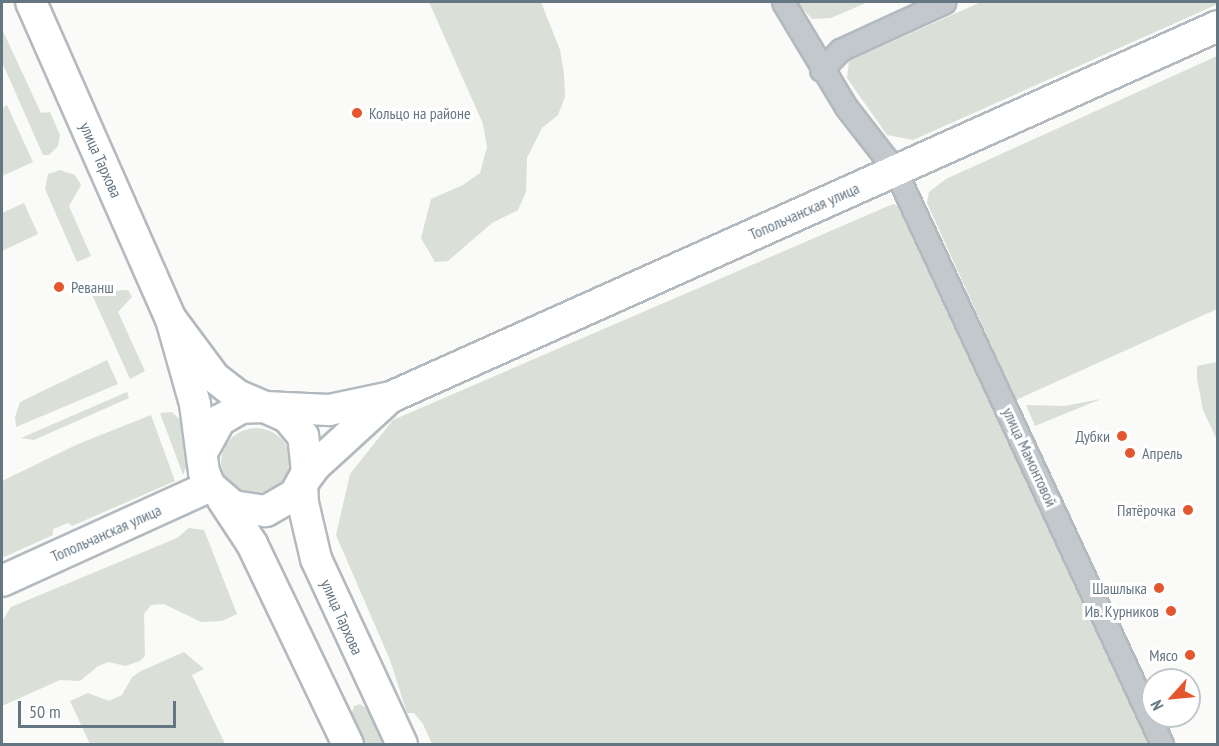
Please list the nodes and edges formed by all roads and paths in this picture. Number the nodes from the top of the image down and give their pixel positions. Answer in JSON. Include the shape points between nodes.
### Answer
{"nodes":[{"id":1,"x":31,"y":2,"type":"edge"},
{"id":2,"x":783,"y":2,"type":"edge"},
{"id":3,"x":945,"y":2,"type":"edge"},
{"id":4,"x":1218,"y":26,"type":"edge"},
{"id":5,"x":821,"y":69,"type":"junction"},
{"id":6,"x":895,"y":170,"type":"junction"},
{"id":7,"x":171,"y":319,"type":"junction"},
{"id":8,"x":391,"y":397,"type":"junction"},
{"id":9,"x":265,"y":407,"type":"junction"},
{"id":10,"x":203,"y":451,"type":"junction"},
{"id":11,"x":302,"y":484,"type":"junction"},
{"id":12,"x":216,"y":493,"type":"junction"},
{"id":13,"x":2,"y":581,"type":"edge"},
{"id":14,"x":373,"y":685,"type":"junction"},
{"id":15,"x":330,"y":704,"type":"junction"},
{"id":16,"x":348,"y":744,"type":"edge"},
{"id":17,"x":402,"y":744,"type":"edge"},
{"id":18,"x":1162,"y":744,"type":"edge"}],
"edges":[{"from":1,"to":7,"type":"main road","name":"улица Тархова"},
{"from":2,"to":5,"type":"street","name":"улица Мамонтовой"},
{"from":3,"to":5,"type":"street","via":[[840,50]]},
{"from":4,"to":6,"type":"main road","name":"Топольчанская улица"},
{"from":5,"to":6,"type":"street","name":"улица Мамонтовой"},
{"from":6,"to":8,"type":"main road","name":"Топольчанская улица"},
{"from":6,"to":18,"type":"street","name":"улица Мамонтовой"},
{"from":7,"to":9,"type":"main road","name":"улица Тархова","via":[[214,376],[237,395]]},
{"from":7,"to":10,"type":"main road","name":"улица Тархова","via":[[195,404]]},
{"from":8,"to":9,"type":"main road","name":"Топольчанская улица","via":[[328,410]]},
{"from":8,"to":11,"type":"main road","name":"Топольчанская улица","via":[[328,451]]},
{"from":9,"to":10,"type":"main road","via":[[241,408],[220,420]]},
{"from":9,"to":11,"type":"main road","via":[[287,417],[303,436],[308,460]]},
{"from":10,"to":12,"type":"main road"},
{"from":11,"to":12,"type":"main road","via":[[287,501],[266,511],[243,510]]},
{"from":11,"to":14,"type":"main road","name":"улица Тархова","via":[[309,539]]},
{"from":12,"to":13,"type":"main road","name":"Топольчанская улица"},
{"from":12,"to":15,"type":"main road","via":[[252,544]]},
{"from":14,"to":15,"type":"main road"},
{"from":14,"to":17,"type":"main road","name":"улица Тархова"},
{"from":15,"to":16,"type":"main road"}]}
